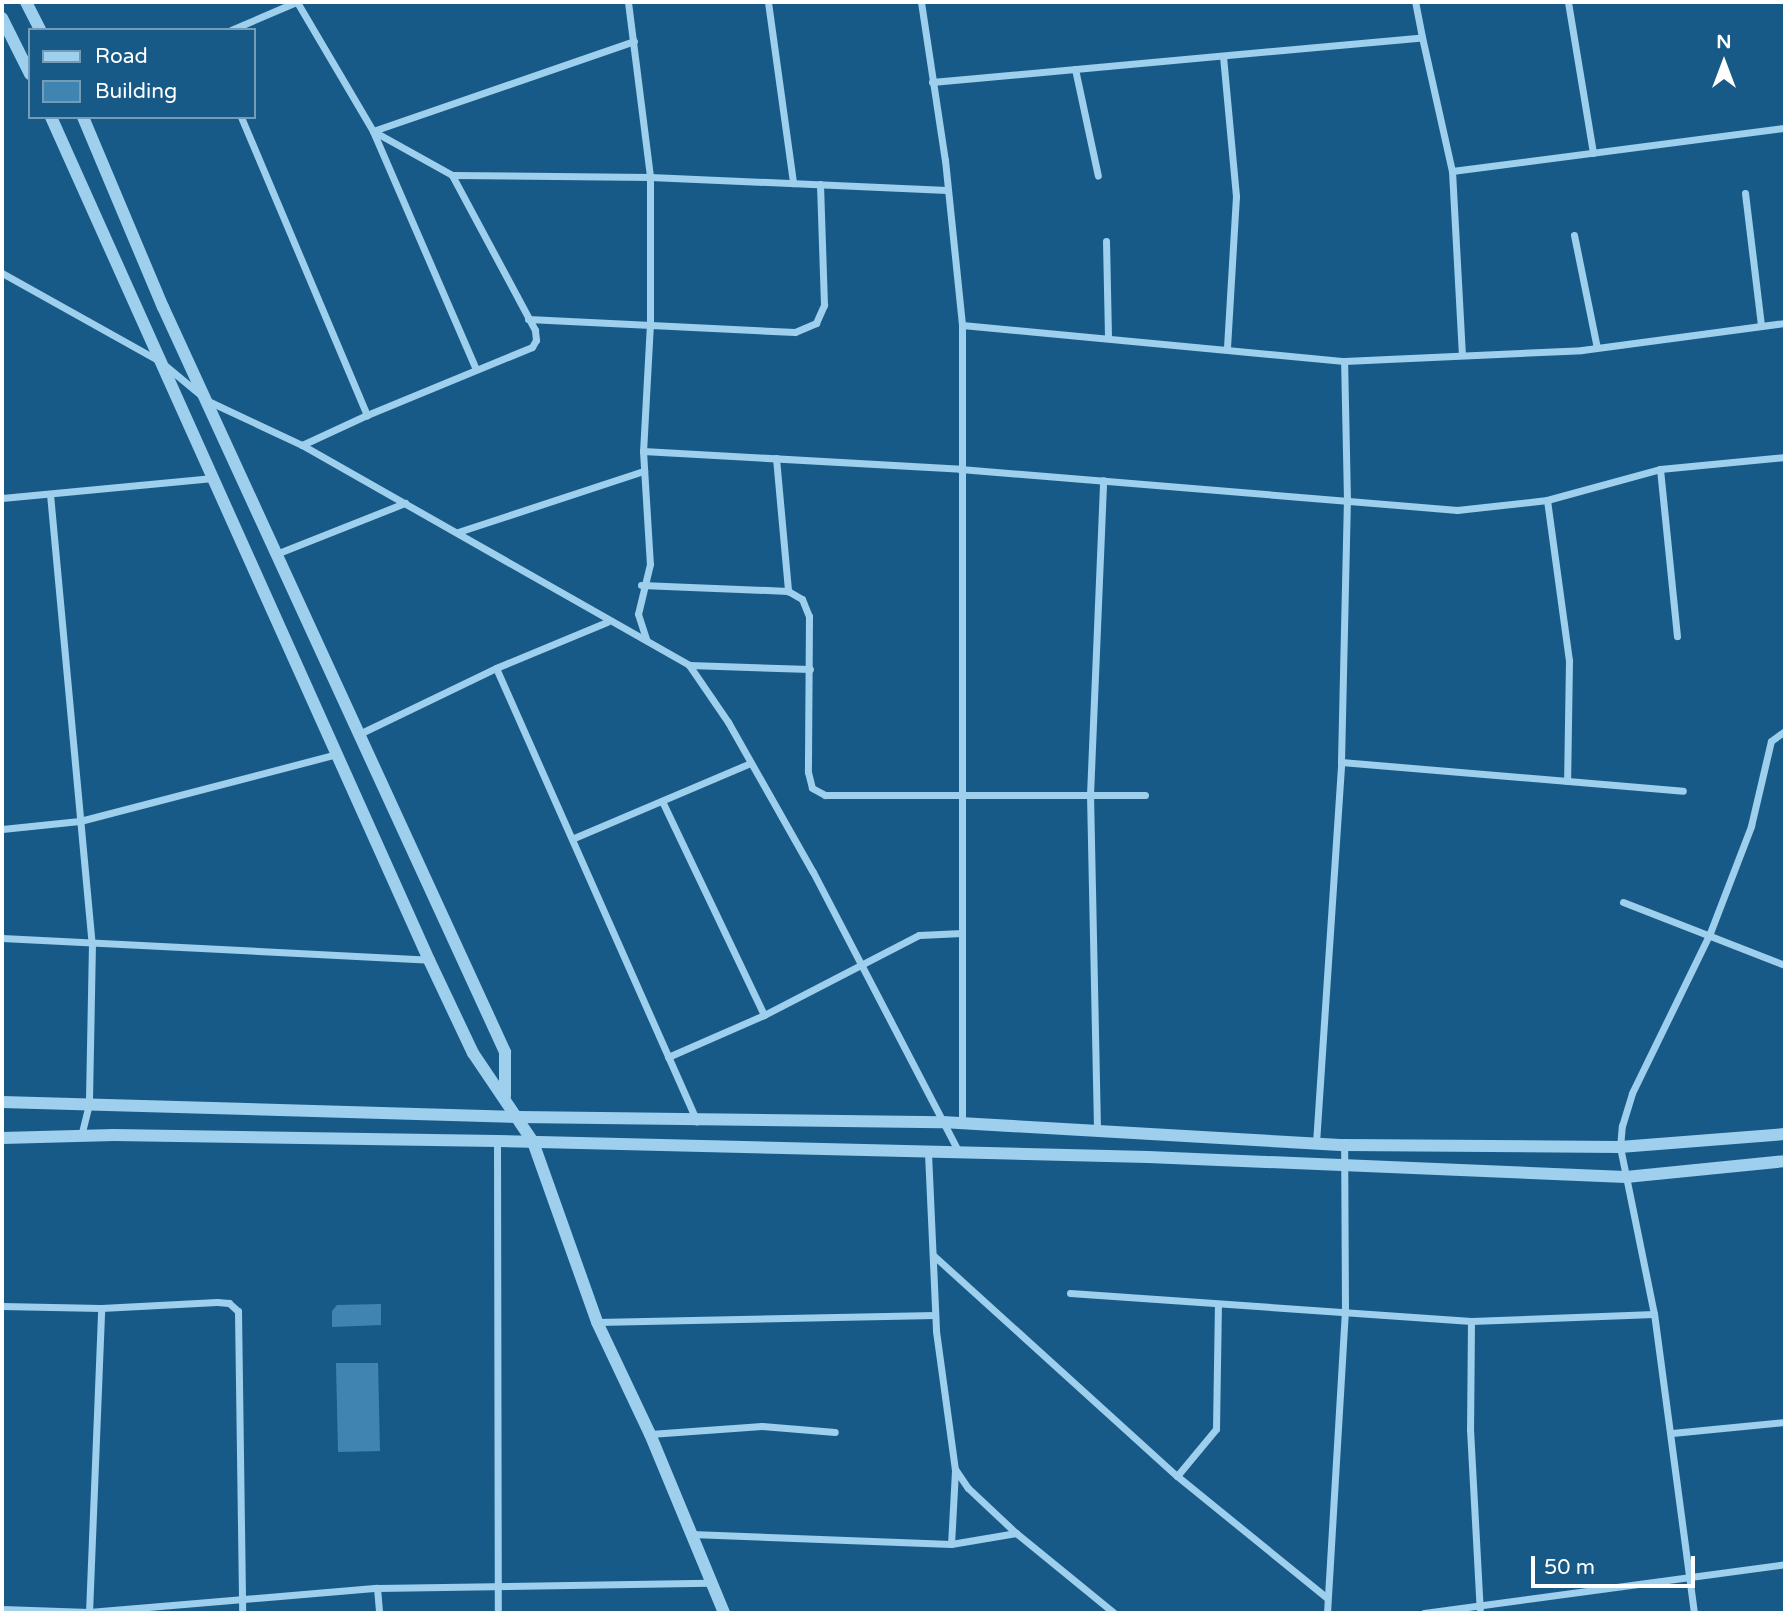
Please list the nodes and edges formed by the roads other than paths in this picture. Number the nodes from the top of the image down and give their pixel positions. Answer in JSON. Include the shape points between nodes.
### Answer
{"nodes":[{"id":1,"x":26,"y":2,"type":"edge"},
{"id":2,"x":296,"y":2,"type":"edge"},
{"id":3,"x":628,"y":2,"type":"edge"},
{"id":4,"x":768,"y":2,"type":"edge"},
{"id":5,"x":921,"y":2,"type":"edge"},
{"id":6,"x":1415,"y":2,"type":"edge"},
{"id":7,"x":1568,"y":2,"type":"edge"},
{"id":8,"x":2,"y":18,"type":"edge"},
{"id":9,"x":39,"y":28,"type":"edge"},
{"id":10,"x":236,"y":28,"type":"edge"},
{"id":11,"x":1422,"y":37,"type":"junction"},
{"id":12,"x":634,"y":41,"type":"junction"},
{"id":13,"x":1223,"y":56,"type":"junction"},
{"id":14,"x":1075,"y":69,"type":"junction"},
{"id":15,"x":28,"y":71,"type":"edge"},
{"id":16,"x":932,"y":82,"type":"junction"},
{"id":17,"x":52,"y":119,"type":"edge"},
{"id":18,"x":84,"y":119,"type":"edge"},
{"id":19,"x":242,"y":119,"type":"edge"},
{"id":20,"x":1785,"y":128,"type":"edge"},
{"id":21,"x":373,"y":131,"type":"junction"},
{"id":22,"x":1593,"y":153,"type":"junction"},
{"id":23,"x":1452,"y":171,"type":"junction"},
{"id":24,"x":452,"y":175,"type":"junction"},
{"id":25,"x":1098,"y":176,"type":"dead end"},
{"id":26,"x":650,"y":177,"type":"junction"},
{"id":27,"x":793,"y":183,"type":"junction"},
{"id":28,"x":821,"y":184,"type":"junction"},
{"id":29,"x":947,"y":190,"type":"junction"},
{"id":30,"x":1745,"y":192,"type":"dead end"},
{"id":31,"x":1574,"y":235,"type":"dead end"},
{"id":32,"x":1106,"y":241,"type":"dead end"},
{"id":33,"x":2,"y":273,"type":"edge"},
{"id":34,"x":528,"y":318,"type":"junction"},
{"id":35,"x":650,"y":323,"type":"junction"},
{"id":36,"x":1785,"y":323,"type":"edge"},
{"id":37,"x":962,"y":325,"type":"junction"},
{"id":38,"x":1761,"y":326,"type":"junction"},
{"id":39,"x":1108,"y":338,"type":"junction"},
{"id":40,"x":1597,"y":348,"type":"junction"},
{"id":41,"x":1227,"y":349,"type":"junction"},
{"id":42,"x":1462,"y":355,"type":"junction"},
{"id":43,"x":1344,"y":360,"type":"junction"},
{"id":44,"x":161,"y":362,"type":"junction"},
{"id":45,"x":475,"y":368,"type":"junction"},
{"id":46,"x":208,"y":401,"type":"junction"},
{"id":47,"x":367,"y":415,"type":"junction"},
{"id":48,"x":302,"y":444,"type":"junction"},
{"id":49,"x":643,"y":452,"type":"junction"},
{"id":50,"x":1785,"y":457,"type":"edge"},
{"id":51,"x":776,"y":458,"type":"junction"},
{"id":52,"x":960,"y":469,"type":"junction"},
{"id":53,"x":1660,"y":469,"type":"junction"},
{"id":54,"x":644,"y":471,"type":"junction"},
{"id":55,"x":213,"y":478,"type":"junction"},
{"id":56,"x":1103,"y":480,"type":"junction"},
{"id":57,"x":50,"y":494,"type":"junction"},
{"id":58,"x":2,"y":498,"type":"edge"},
{"id":59,"x":1347,"y":500,"type":"junction"},
{"id":60,"x":1547,"y":500,"type":"junction"},
{"id":61,"x":405,"y":503,"type":"junction"},
{"id":62,"x":458,"y":532,"type":"junction"},
{"id":63,"x":276,"y":554,"type":"junction"},
{"id":64,"x":641,"y":585,"type":"junction"},
{"id":65,"x":788,"y":591,"type":"junction"},
{"id":66,"x":607,"y":622,"type":"junction"},
{"id":67,"x":1677,"y":636,"type":"dead end"},
{"id":68,"x":646,"y":639,"type":"junction"},
{"id":69,"x":689,"y":665,"type":"junction"},
{"id":70,"x":496,"y":668,"type":"junction"},
{"id":71,"x":810,"y":669,"type":"junction"},
{"id":72,"x":1785,"y":731,"type":"edge"},
{"id":73,"x":357,"y":735,"type":"junction"},
{"id":74,"x":338,"y":754,"type":"junction"},
{"id":75,"x":1341,"y":762,"type":"junction"},
{"id":76,"x":748,"y":764,"type":"junction"},
{"id":77,"x":1567,"y":781,"type":"junction"},
{"id":78,"x":1683,"y":791,"type":"dead end"},
{"id":79,"x":964,"y":794,"type":"junction"},
{"id":80,"x":1090,"y":795,"type":"junction"},
{"id":81,"x":1145,"y":795,"type":"dead end"},
{"id":82,"x":662,"y":801,"type":"junction"},
{"id":83,"x":80,"y":821,"type":"junction"},
{"id":84,"x":2,"y":829,"type":"edge"},
{"id":85,"x":574,"y":838,"type":"junction"},
{"id":86,"x":1623,"y":902,"type":"dead end"},
{"id":87,"x":962,"y":933,"type":"junction"},
{"id":88,"x":1710,"y":933,"type":"junction"},
{"id":89,"x":2,"y":938,"type":"edge"},
{"id":90,"x":92,"y":943,"type":"junction"},
{"id":91,"x":429,"y":960,"type":"junction"},
{"id":92,"x":1785,"y":965,"type":"edge"},
{"id":93,"x":864,"y":966,"type":"junction"},
{"id":94,"x":764,"y":1015,"type":"junction"},
{"id":95,"x":668,"y":1057,"type":"junction"},
{"id":96,"x":505,"y":1096,"type":"junction"},
{"id":97,"x":2,"y":1102,"type":"edge"},
{"id":98,"x":89,"y":1104,"type":"junction"},
{"id":99,"x":519,"y":1118,"type":"junction"},
{"id":100,"x":697,"y":1121,"type":"junction"},
{"id":101,"x":943,"y":1122,"type":"junction"},
{"id":102,"x":961,"y":1123,"type":"junction"},
{"id":103,"x":1097,"y":1128,"type":"junction"},
{"id":104,"x":1785,"y":1134,"type":"edge"},
{"id":105,"x":81,"y":1136,"type":"junction"},
{"id":106,"x":2,"y":1138,"type":"edge"},
{"id":107,"x":497,"y":1141,"type":"junction"},
{"id":108,"x":533,"y":1142,"type":"junction"},
{"id":109,"x":1316,"y":1143,"type":"junction"},
{"id":110,"x":1344,"y":1145,"type":"junction"},
{"id":111,"x":1620,"y":1147,"type":"junction"},
{"id":112,"x":928,"y":1153,"type":"junction"},
{"id":113,"x":960,"y":1153,"type":"junction"},
{"id":114,"x":1785,"y":1161,"type":"edge"},
{"id":115,"x":1345,"y":1166,"type":"junction"},
{"id":116,"x":1626,"y":1177,"type":"junction"},
{"id":117,"x":933,"y":1255,"type":"junction"},
{"id":118,"x":1070,"y":1293,"type":"dead end"},
{"id":119,"x":1218,"y":1304,"type":"junction"},
{"id":120,"x":2,"y":1306,"type":"edge"},
{"id":121,"x":101,"y":1308,"type":"junction"},
{"id":122,"x":1345,"y":1311,"type":"junction"},
{"id":123,"x":1654,"y":1314,"type":"junction"},
{"id":124,"x":935,"y":1315,"type":"junction"},
{"id":125,"x":1471,"y":1321,"type":"junction"},
{"id":126,"x":597,"y":1322,"type":"junction"},
{"id":127,"x":1785,"y":1422,"type":"edge"},
{"id":128,"x":835,"y":1432,"type":"dead end"},
{"id":129,"x":1672,"y":1433,"type":"junction"},
{"id":130,"x":650,"y":1434,"type":"junction"},
{"id":131,"x":955,"y":1469,"type":"junction"},
{"id":132,"x":1177,"y":1476,"type":"junction"},
{"id":133,"x":1016,"y":1533,"type":"junction"},
{"id":134,"x":691,"y":1534,"type":"junction"},
{"id":135,"x":951,"y":1544,"type":"junction"},
{"id":136,"x":1785,"y":1564,"type":"edge"},
{"id":137,"x":1688,"y":1577,"type":"junction"},
{"id":138,"x":709,"y":1583,"type":"junction"},
{"id":139,"x":496,"y":1584,"type":"junction"},
{"id":140,"x":377,"y":1588,"type":"junction"},
{"id":141,"x":1327,"y":1598,"type":"junction"},
{"id":142,"x":243,"y":1602,"type":"junction"},
{"id":143,"x":2,"y":1609,"type":"edge"},
{"id":144,"x":1479,"y":1610,"type":"edge"},
{"id":145,"x":89,"y":1613,"type":"edge"},
{"id":146,"x":242,"y":1613,"type":"edge"},
{"id":147,"x":379,"y":1613,"type":"edge"},
{"id":148,"x":498,"y":1613,"type":"edge"},
{"id":149,"x":724,"y":1613,"type":"edge"},
{"id":150,"x":1114,"y":1613,"type":"edge"},
{"id":151,"x":1327,"y":1613,"type":"edge"},
{"id":152,"x":1423,"y":1613,"type":"edge"},
{"id":153,"x":1694,"y":1613,"type":"edge"}],
"edges":[{"from":1,"to":9,"type":"street"},
{"from":2,"to":10,"type":"street"},
{"from":2,"to":21,"type":"street"},
{"from":3,"to":12,"type":"street"},
{"from":4,"to":27,"type":"street"},
{"from":5,"to":16,"type":"street"},
{"from":6,"to":11,"type":"street"},
{"from":7,"to":22,"type":"street"},
{"from":8,"to":15,"type":"street"},
{"from":11,"to":13,"type":"street"},
{"from":11,"to":23,"type":"street"},
{"from":12,"to":21,"type":"street"},
{"from":12,"to":26,"type":"street"},
{"from":13,"to":14,"type":"street"},
{"from":13,"to":41,"type":"street","via":[[1236,196]]},
{"from":14,"to":16,"type":"street"},
{"from":14,"to":25,"type":"street"},
{"from":16,"to":29,"type":"street"},
{"from":17,"to":44,"type":"street"},
{"from":18,"to":46,"type":"street"},
{"from":19,"to":47,"type":"street"},
{"from":20,"to":22,"type":"street"},
{"from":21,"to":24,"type":"street"},
{"from":21,"to":45,"type":"street"},
{"from":22,"to":23,"type":"street"},
{"from":23,"to":42,"type":"street"},
{"from":24,"to":26,"type":"street"},
{"from":24,"to":34,"type":"street"},
{"from":26,"to":27,"type":"street"},
{"from":26,"to":35,"type":"street"},
{"from":27,"to":28,"type":"street"},
{"from":28,"to":29,"type":"street"},
{"from":28,"to":35,"type":"street","via":[[824,305],[816,323],[795,332]]},
{"from":29,"to":37,"type":"street"},
{"from":30,"to":38,"type":"street"},
{"from":31,"to":40,"type":"street"},
{"from":32,"to":39,"type":"street"},
{"from":33,"to":44,"type":"street"},
{"from":34,"to":35,"type":"street"},
{"from":34,"to":45,"type":"street","via":[[535,330],[532,347]]},
{"from":35,"to":49,"type":"street"},
{"from":36,"to":38,"type":"street"},
{"from":37,"to":39,"type":"street"},
{"from":37,"to":52,"type":"street"},
{"from":38,"to":40,"type":"street"},
{"from":39,"to":41,"type":"street"},
{"from":40,"to":42,"type":"street"},
{"from":41,"to":43,"type":"street"},
{"from":42,"to":43,"type":"street"},
{"from":43,"to":59,"type":"street"},
{"from":44,"to":46,"type":"street"},
{"from":44,"to":55,"type":"street"},
{"from":45,"to":47,"type":"street"},
{"from":46,"to":48,"type":"street"},
{"from":46,"to":63,"type":"street"},
{"from":47,"to":48,"type":"street"},
{"from":48,"to":61,"type":"street"},
{"from":49,"to":51,"type":"street"},
{"from":49,"to":54,"type":"street"},
{"from":50,"to":53,"type":"street"},
{"from":51,"to":52,"type":"street"},
{"from":51,"to":65,"type":"street"},
{"from":52,"to":56,"type":"street"},
{"from":52,"to":79,"type":"street"},
{"from":53,"to":60,"type":"street"},
{"from":53,"to":67,"type":"street"},
{"from":54,"to":62,"type":"street"},
{"from":54,"to":64,"type":"street","via":[[650,564]]},
{"from":55,"to":57,"type":"street"},
{"from":55,"to":74,"type":"street"},
{"from":56,"to":59,"type":"street"},
{"from":56,"to":80,"type":"street"},
{"from":57,"to":58,"type":"street"},
{"from":57,"to":83,"type":"street"},
{"from":59,"to":60,"type":"street","via":[[1457,509]]},
{"from":59,"to":75,"type":"street"},
{"from":60,"to":77,"type":"street","via":[[1569,660]]},
{"from":61,"to":62,"type":"street"},
{"from":61,"to":63,"type":"street"},
{"from":62,"to":66,"type":"street"},
{"from":63,"to":73,"type":"street"},
{"from":64,"to":65,"type":"street"},
{"from":64,"to":68,"type":"street","via":[[638,614]]},
{"from":65,"to":71,"type":"street","via":[[802,599],[809,617]]},
{"from":66,"to":68,"type":"street"},
{"from":66,"to":70,"type":"street"},
{"from":68,"to":69,"type":"street"},
{"from":69,"to":71,"type":"street"},
{"from":69,"to":76,"type":"street","via":[[728,722]]},
{"from":70,"to":73,"type":"street"},
{"from":70,"to":85,"type":"street"},
{"from":71,"to":79,"type":"street","via":[[808,772],[812,789],[844,796]]},
{"from":72,"to":88,"type":"street","via":[[1770,741],[1751,826]]},
{"from":73,"to":96,"type":"street","via":[[505,1052]]},
{"from":74,"to":83,"type":"street"},
{"from":74,"to":91,"type":"street"},
{"from":75,"to":77,"type":"street"},
{"from":75,"to":109,"type":"street"},
{"from":76,"to":82,"type":"street"},
{"from":76,"to":93,"type":"street"},
{"from":77,"to":78,"type":"street"},
{"from":79,"to":80,"type":"street"},
{"from":79,"to":87,"type":"street"},
{"from":80,"to":81,"type":"street"},
{"from":80,"to":103,"type":"street"},
{"from":82,"to":85,"type":"street"},
{"from":82,"to":94,"type":"street"},
{"from":83,"to":84,"type":"street"},
{"from":83,"to":90,"type":"street"},
{"from":85,"to":95,"type":"street"},
{"from":86,"to":88,"type":"street"},
{"from":87,"to":93,"type":"street","via":[[919,934]]},
{"from":87,"to":102,"type":"street"},
{"from":88,"to":92,"type":"street"},
{"from":88,"to":111,"type":"street","via":[[1632,1093]]},
{"from":89,"to":90,"type":"street"},
{"from":90,"to":91,"type":"street"},
{"from":90,"to":98,"type":"street"},
{"from":91,"to":96,"type":"street","via":[[473,1053]]},
{"from":93,"to":94,"type":"street"},
{"from":93,"to":101,"type":"street"},
{"from":94,"to":95,"type":"street"},
{"from":95,"to":100,"type":"street"},
{"from":96,"to":99,"type":"street"},
{"from":97,"to":98,"type":"street"},
{"from":98,"to":99,"type":"street"},
{"from":98,"to":105,"type":"street"},
{"from":99,"to":100,"type":"street"},
{"from":99,"to":108,"type":"street"},
{"from":100,"to":101,"type":"street"},
{"from":101,"to":102,"type":"street"},
{"from":101,"to":113,"type":"street"},
{"from":102,"to":103,"type":"street"},
{"from":103,"to":109,"type":"street"},
{"from":104,"to":111,"type":"street"},
{"from":105,"to":106,"type":"street"},
{"from":105,"to":107,"type":"street"},
{"from":107,"to":108,"type":"street"},
{"from":107,"to":139,"type":"street"},
{"from":108,"to":112,"type":"street"},
{"from":108,"to":126,"type":"street"},
{"from":109,"to":110,"type":"street"},
{"from":110,"to":111,"type":"street"},
{"from":110,"to":115,"type":"street"},
{"from":111,"to":116,"type":"street"},
{"from":112,"to":113,"type":"street"},
{"from":112,"to":117,"type":"street"},
{"from":113,"to":115,"type":"street"},
{"from":114,"to":116,"type":"street"},
{"from":115,"to":116,"type":"street"},
{"from":115,"to":122,"type":"street"},
{"from":116,"to":123,"type":"street"},
{"from":117,"to":124,"type":"street"},
{"from":117,"to":132,"type":"street"},
{"from":118,"to":119,"type":"street"},
{"from":119,"to":122,"type":"street"},
{"from":119,"to":132,"type":"street","via":[[1216,1429]]},
{"from":120,"to":121,"type":"street"},
{"from":121,"to":142,"type":"street","via":[[217,1302],[229,1303],[238,1311]]},
{"from":121,"to":145,"type":"street"},
{"from":122,"to":125,"type":"street"},
{"from":122,"to":141,"type":"street"},
{"from":123,"to":125,"type":"street"},
{"from":123,"to":129,"type":"street"},
{"from":124,"to":126,"type":"street"},
{"from":124,"to":131,"type":"street"},
{"from":125,"to":144,"type":"street"},
{"from":126,"to":130,"type":"street"},
{"from":127,"to":129,"type":"street"},
{"from":128,"to":130,"type":"street","via":[[762,1426]]},
{"from":129,"to":137,"type":"street"},
{"from":130,"to":134,"type":"street"},
{"from":131,"to":133,"type":"street","via":[[968,1488]]},
{"from":131,"to":135,"type":"street"},
{"from":132,"to":141,"type":"street"},
{"from":133,"to":135,"type":"street"},
{"from":133,"to":150,"type":"street"},
{"from":134,"to":135,"type":"street"},
{"from":134,"to":138,"type":"street"},
{"from":136,"to":137,"type":"street"},
{"from":137,"to":144,"type":"street"},
{"from":137,"to":153,"type":"street"},
{"from":138,"to":139,"type":"street"},
{"from":138,"to":149,"type":"street"},
{"from":139,"to":140,"type":"street"},
{"from":139,"to":148,"type":"street"},
{"from":140,"to":142,"type":"street"},
{"from":140,"to":147,"type":"street"},
{"from":141,"to":151,"type":"street"},
{"from":142,"to":145,"type":"street"},
{"from":142,"to":146,"type":"street"},
{"from":143,"to":145,"type":"street"},
{"from":144,"to":152,"type":"street"}]}
